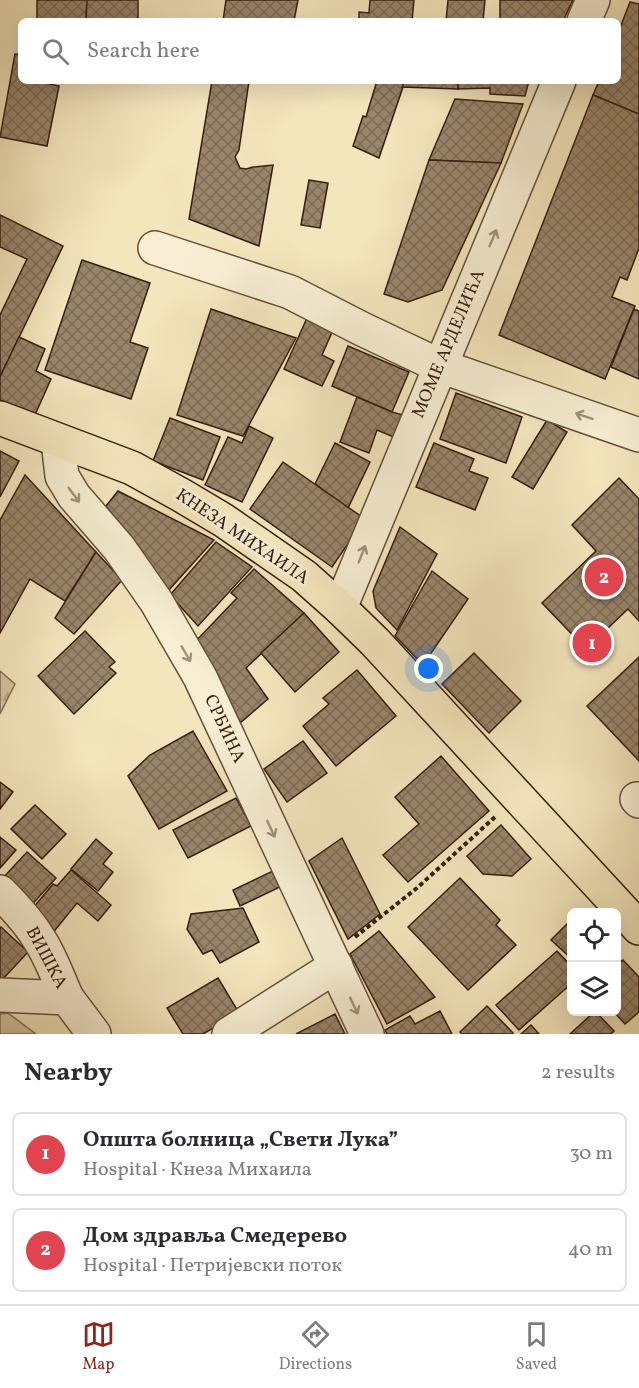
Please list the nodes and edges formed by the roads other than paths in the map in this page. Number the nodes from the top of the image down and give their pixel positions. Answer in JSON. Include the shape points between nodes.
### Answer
{"nodes":[{"id":1,"x":593,"y":0,"type":"edge"},
{"id":2,"x":585,"y":18,"type":"edge"},
{"id":3,"x":558,"y":84,"type":"edge"},
{"id":4,"x":155,"y":248,"type":"dead end"},
{"id":5,"x":440,"y":366,"type":"junction"},
{"id":6,"x":0,"y":418,"type":"edge"},
{"id":7,"x":639,"y":435,"type":"edge"},
{"id":8,"x":58,"y":441,"type":"junction"},
{"id":9,"x":340,"y":608,"type":"junction"},
{"id":10,"x":0,"y":892,"type":"edge"},
{"id":11,"x":639,"y":928,"type":"edge"},
{"id":12,"x":334,"y":961,"type":"junction"},
{"id":13,"x":0,"y":995,"type":"edge"},
{"id":14,"x":67,"y":998,"type":"junction"},
{"id":15,"x":94,"y":1034,"type":"edge"},
{"id":16,"x":229,"y":1034,"type":"edge"},
{"id":17,"x":367,"y":1034,"type":"edge"}],
"edges":[{"from":1,"to":2,"type":"street"},
{"from":5,"to":3,"type":"street","name":"МОМЕ АРДЕЛИЋА","one_way":true},
{"from":4,"to":5,"type":"street","via":[[290,292]]},
{"from":7,"to":5,"type":"street","one_way":true},
{"from":9,"to":5,"type":"street","name":"МОМЕ АРДЕЛИЋА","one_way":true},
{"from":6,"to":8,"type":"main road","name":"КНЕЗА МИХАИЛА"},
{"from":8,"to":9,"type":"main road","name":"КНЕЗА МИХАИЛА","via":[[132,468],[181,495],[304,576]]},
{"from":8,"to":12,"type":"street","name":"СРБИНА","one_way":true,"via":[[62,476],[150,592],[200,678]]},
{"from":9,"to":11,"type":"main road","name":"КНЕЗА МИХАИЛА"},
{"from":10,"to":14,"type":"street","name":"ВИШКА","via":[[39,939]]},
{"from":12,"to":16,"type":"street"},
{"from":12,"to":17,"type":"street","name":"СРБИНА","one_way":true},
{"from":13,"to":14,"type":"street"},
{"from":14,"to":15,"type":"street","name":"ВИШКА"}]}
